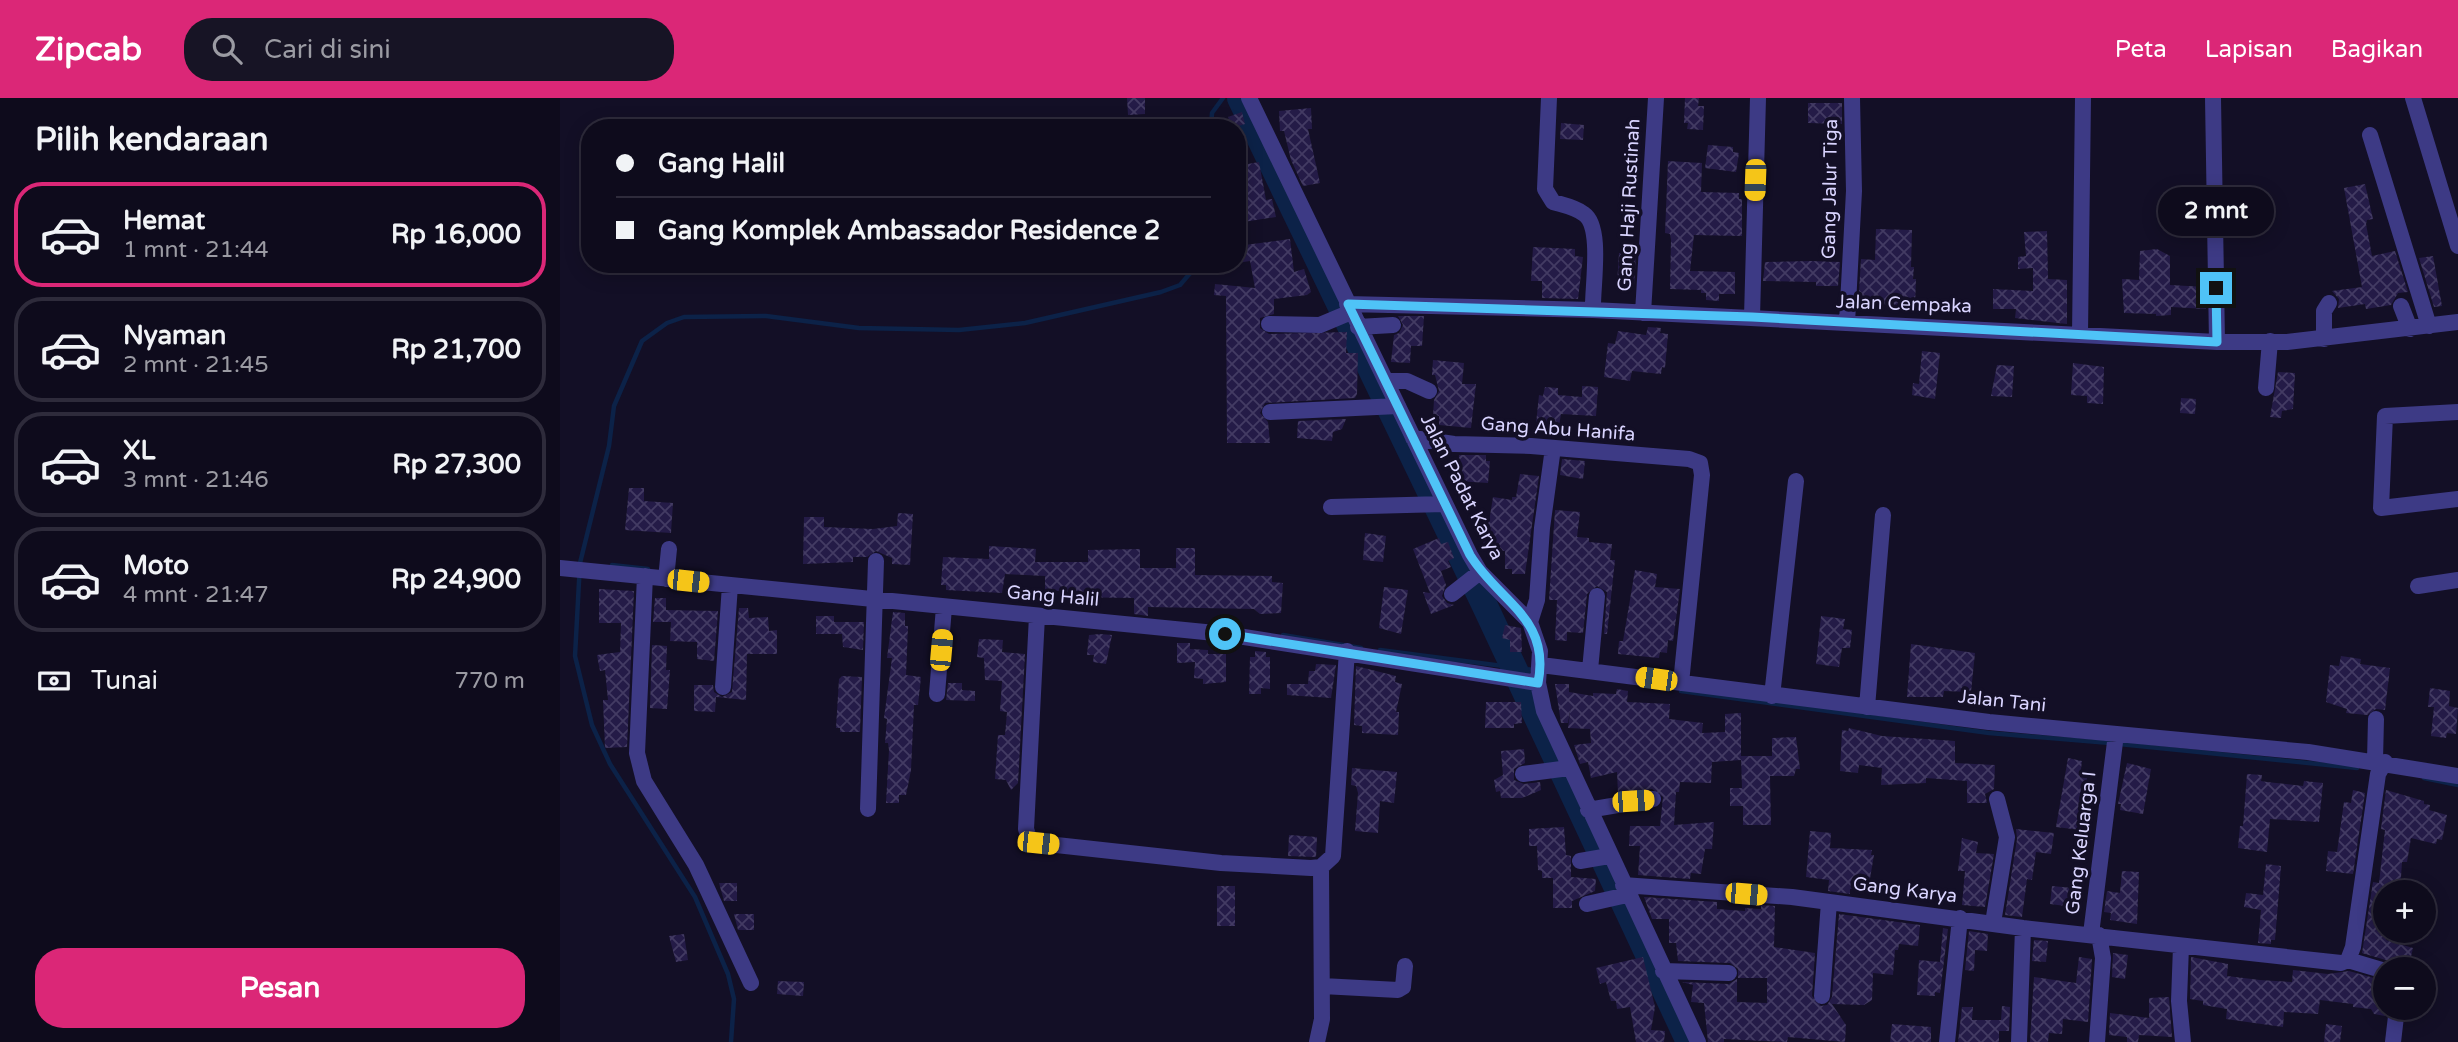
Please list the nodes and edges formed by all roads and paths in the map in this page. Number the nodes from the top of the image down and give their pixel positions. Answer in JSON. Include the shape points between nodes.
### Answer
{"nodes":[{"id":1,"x":1249,"y":98,"type":"edge"},
{"id":2,"x":1549,"y":98,"type":"edge"},
{"id":3,"x":1656,"y":98,"type":"edge"},
{"id":4,"x":1758,"y":98,"type":"edge"},
{"id":5,"x":1852,"y":98,"type":"edge"},
{"id":6,"x":2083,"y":98,"type":"edge"},
{"id":7,"x":2213,"y":98,"type":"edge"},
{"id":8,"x":2413,"y":98,"type":"edge"},
{"id":9,"x":2370,"y":135,"type":"dead end"},
{"id":10,"x":2458,"y":246,"type":"edge"},
{"id":11,"x":2329,"y":303,"type":"dead end"},
{"id":12,"x":2401,"y":306,"type":"dead end"},
{"id":13,"x":1593,"y":310,"type":"junction"},
{"id":14,"x":1346,"y":312,"type":"junction"},
{"id":15,"x":1643,"y":313,"type":"junction"},
{"id":16,"x":1752,"y":317,"type":"junction"},
{"id":17,"x":1847,"y":323,"type":"junction"},
{"id":18,"x":2458,"y":323,"type":"edge"},
{"id":19,"x":1269,"y":324,"type":"dead end"},
{"id":20,"x":1393,"y":325,"type":"dead end"},
{"id":21,"x":2429,"y":326,"type":"junction"},
{"id":22,"x":1358,"y":327,"type":"junction"},
{"id":23,"x":2410,"y":329,"type":"junction"},
{"id":24,"x":2080,"y":334,"type":"junction"},
{"id":25,"x":2324,"y":339,"type":"junction"},
{"id":26,"x":2270,"y":341,"type":"junction"},
{"id":27,"x":2217,"y":342,"type":"junction"},
{"id":28,"x":1386,"y":381,"type":"junction"},
{"id":29,"x":2266,"y":388,"type":"dead end"},
{"id":30,"x":1429,"y":391,"type":"dead end"},
{"id":31,"x":1398,"y":405,"type":"junction"},
{"id":32,"x":1270,"y":412,"type":"dead end"},
{"id":33,"x":2458,"y":412,"type":"edge"},
{"id":34,"x":1413,"y":438,"type":"junction"},
{"id":35,"x":1553,"y":448,"type":"junction"},
{"id":36,"x":1796,"y":481,"type":"dead end"},
{"id":37,"x":2458,"y":499,"type":"edge"},
{"id":38,"x":1437,"y":504,"type":"junction"},
{"id":39,"x":1331,"y":507,"type":"dead end"},
{"id":40,"x":1883,"y":515,"type":"dead end"},
{"id":41,"x":670,"y":549,"type":"dead end"},
{"id":42,"x":876,"y":561,"type":"dead end"},
{"id":43,"x":561,"y":568,"type":"edge"},
{"id":44,"x":667,"y":574,"type":"junction"},
{"id":45,"x":645,"y":576,"type":"junction"},
{"id":46,"x":1474,"y":577,"type":"junction"},
{"id":47,"x":2458,"y":580,"type":"edge"},
{"id":48,"x":730,"y":585,"type":"junction"},
{"id":49,"x":2418,"y":586,"type":"dead end"},
{"id":50,"x":876,"y":594,"type":"junction"},
{"id":51,"x":1452,"y":594,"type":"dead end"},
{"id":52,"x":1597,"y":596,"type":"dead end"},
{"id":53,"x":944,"y":607,"type":"junction"},
{"id":54,"x":1037,"y":616,"type":"junction"},
{"id":55,"x":1530,"y":622,"type":"junction"},
{"id":56,"x":1346,"y":651,"type":"junction"},
{"id":57,"x":1590,"y":670,"type":"junction"},
{"id":58,"x":1538,"y":675,"type":"junction"},
{"id":59,"x":1681,"y":683,"type":"junction"},
{"id":60,"x":723,"y":687,"type":"dead end"},
{"id":61,"x":937,"y":694,"type":"dead end"},
{"id":62,"x":1772,"y":696,"type":"junction"},
{"id":63,"x":1867,"y":707,"type":"junction"},
{"id":64,"x":2376,"y":719,"type":"dead end"},
{"id":65,"x":2115,"y":737,"type":"junction"},
{"id":66,"x":2380,"y":766,"type":"junction"},
{"id":67,"x":1561,"y":770,"type":"junction"},
{"id":68,"x":1523,"y":774,"type":"dead end"},
{"id":69,"x":2458,"y":776,"type":"edge"},
{"id":70,"x":1653,"y":799,"type":"dead end"},
{"id":71,"x":1997,"y":799,"type":"dead end"},
{"id":72,"x":868,"y":809,"type":"dead end"},
{"id":73,"x":1588,"y":810,"type":"junction"},
{"id":74,"x":1321,"y":867,"type":"junction"},
{"id":75,"x":1622,"y":894,"type":"junction"},
{"id":76,"x":1829,"y":902,"type":"junction"},
{"id":77,"x":1587,"y":904,"type":"dead end"},
{"id":78,"x":1959,"y":918,"type":"junction"},
{"id":79,"x":1993,"y":923,"type":"junction"},
{"id":80,"x":2023,"y":928,"type":"junction"},
{"id":81,"x":2095,"y":935,"type":"junction"},
{"id":82,"x":2181,"y":946,"type":"junction"},
{"id":83,"x":2245,"y":953,"type":"junction"},
{"id":84,"x":2348,"y":960,"type":"junction"},
{"id":85,"x":1405,"y":966,"type":"dead end"},
{"id":86,"x":2373,"y":967,"type":"edge"},
{"id":87,"x":1663,"y":971,"type":"junction"},
{"id":88,"x":2246,"y":971,"type":"dead end"},
{"id":89,"x":1729,"y":974,"type":"dead end"},
{"id":90,"x":751,"y":983,"type":"dead end"},
{"id":91,"x":1322,"y":986,"type":"junction"},
{"id":92,"x":1822,"y":996,"type":"dead end"},
{"id":93,"x":2396,"y":1020,"type":"edge"},
{"id":94,"x":1317,"y":1042,"type":"edge"},
{"id":95,"x":1698,"y":1042,"type":"edge"},
{"id":96,"x":1947,"y":1042,"type":"edge"},
{"id":97,"x":2019,"y":1042,"type":"edge"},
{"id":98,"x":2097,"y":1042,"type":"edge"},
{"id":99,"x":2183,"y":1042,"type":"edge"},
{"id":100,"x":2393,"y":1042,"type":"edge"}],
"edges":[{"from":1,"to":14,"type":"street","name":"Jalan Padat Karya"},
{"from":2,"to":13,"type":"street","via":[[1545,189],[1553,202],[1585,214],[1591,222],[1595,240]]},
{"from":3,"to":15,"type":"street","name":"Gang Haji Rustinah"},
{"from":4,"to":16,"type":"street"},
{"from":5,"to":17,"type":"street","name":"Gang Jalur Tiga","via":[[1854,191]]},
{"from":6,"to":24,"type":"street"},
{"from":7,"to":27,"type":"street"},
{"from":8,"to":10,"type":"street"},
{"from":9,"to":21,"type":"street"},
{"from":11,"to":25,"type":"street","via":[[2324,312]]},
{"from":12,"to":23,"type":"street"},
{"from":13,"to":14,"type":"street","name":"Jalan Cempaka"},
{"from":13,"to":15,"type":"street","name":"Jalan Cempaka"},
{"from":14,"to":19,"type":"street","name":"Jalan Cempaka","via":[[1320,325]]},
{"from":14,"to":22,"type":"street","name":"Jalan Padat Karya"},
{"from":15,"to":16,"type":"street","name":"Jalan Cempaka"},
{"from":16,"to":17,"type":"street","name":"Jalan Cempaka"},
{"from":17,"to":24,"type":"street","name":"Jalan Cempaka"},
{"from":18,"to":21,"type":"street","name":"Jalan Cempaka"},
{"from":20,"to":22,"type":"street"},
{"from":21,"to":23,"type":"street","name":"Jalan Cempaka"},
{"from":22,"to":28,"type":"street","name":"Jalan Padat Karya"},
{"from":23,"to":25,"type":"street","name":"Jalan Cempaka"},
{"from":24,"to":27,"type":"street","name":"Jalan Cempaka"},
{"from":25,"to":26,"type":"street","name":"Jalan Cempaka"},
{"from":26,"to":27,"type":"street","name":"Jalan Cempaka"},
{"from":26,"to":29,"type":"street"},
{"from":28,"to":30,"type":"street","via":[[1407,381]]},
{"from":28,"to":31,"type":"street","name":"Jalan Padat Karya"},
{"from":31,"to":32,"type":"street"},
{"from":31,"to":34,"type":"street","name":"Jalan Padat Karya"},
{"from":33,"to":37,"type":"street","via":[[2385,415],[2381,508]]},
{"from":34,"to":35,"type":"street","name":"Gang Abu Hanifa"},
{"from":34,"to":38,"type":"street","name":"Jalan Padat Karya"},
{"from":35,"to":55,"type":"street","via":[[1537,600]]},
{"from":35,"to":59,"type":"street","name":"Gang Abu Hanifa","via":[[1700,463]]},
{"from":36,"to":62,"type":"street"},
{"from":38,"to":39,"type":"street"},
{"from":38,"to":46,"type":"street","name":"Jalan Padat Karya"},
{"from":40,"to":63,"type":"street"},
{"from":41,"to":44,"type":"street"},
{"from":42,"to":50,"type":"street"},
{"from":43,"to":45,"type":"street","name":"Gang Halil"},
{"from":44,"to":45,"type":"street","name":"Gang Halil"},
{"from":44,"to":48,"type":"street","name":"Gang Halil"},
{"from":45,"to":90,"type":"street","via":[[637,753],[644,781],[696,865]]},
{"from":46,"to":51,"type":"street"},
{"from":46,"to":55,"type":"street","name":"Jalan Padat Karya"},
{"from":47,"to":49,"type":"street"},
{"from":48,"to":50,"type":"street","name":"Gang Halil"},
{"from":48,"to":60,"type":"street"},
{"from":50,"to":53,"type":"street","name":"Gang Halil"},
{"from":50,"to":72,"type":"street"},
{"from":52,"to":57,"type":"street"},
{"from":53,"to":54,"type":"street","name":"Gang Halil"},
{"from":53,"to":61,"type":"street"},
{"from":54,"to":56,"type":"street","name":"Gang Halil"},
{"from":54,"to":74,"type":"street","via":[[1029,838],[1038,843],[1221,863]]},
{"from":55,"to":58,"type":"street","name":"Jalan Padat Karya","via":[[1540,651]]},
{"from":56,"to":58,"type":"street","name":"Gang Halil","via":[[1508,677]]},
{"from":56,"to":74,"type":"street","via":[[1333,856]]},
{"from":57,"to":58,"type":"street","name":"Jalan Tani"},
{"from":57,"to":59,"type":"street","name":"Jalan Tani"},
{"from":58,"to":67,"type":"street","name":"Jalan Padat Karya"},
{"from":59,"to":62,"type":"street","name":"Jalan Tani"},
{"from":62,"to":63,"type":"street","name":"Jalan Tani"},
{"from":63,"to":65,"type":"street","name":"Jalan Tani"},
{"from":64,"to":66,"type":"street"},
{"from":65,"to":66,"type":"street","name":"Jalan Tani"},
{"from":65,"to":81,"type":"street","name":"Gang Keluarga I"},
{"from":66,"to":69,"type":"street","name":"Jalan Tani"},
{"from":66,"to":84,"type":"street"},
{"from":67,"to":68,"type":"street"},
{"from":67,"to":73,"type":"street","name":"Jalan Padat Karya"},
{"from":70,"to":73,"type":"street"},
{"from":71,"to":79,"type":"street","via":[[2007,837]]},
{"from":73,"to":75,"type":"street","name":"Jalan Padat Karya","via":[[1598,859]]},
{"from":74,"to":91,"type":"street"},
{"from":75,"to":76,"type":"street","name":"Gang Karya"},
{"from":75,"to":77,"type":"street","name":"Gang Karya"},
{"from":75,"to":87,"type":"street","name":"Jalan Padat Karya"},
{"from":76,"to":78,"type":"street","name":"Gang Karya"},
{"from":76,"to":92,"type":"street"},
{"from":78,"to":79,"type":"street","name":"Gang Karya"},
{"from":78,"to":96,"type":"street"},
{"from":79,"to":80,"type":"street","name":"Gang Karya"},
{"from":80,"to":81,"type":"street","name":"Gang Karya"},
{"from":80,"to":97,"type":"street"},
{"from":81,"to":82,"type":"street","name":"Gang Karya"},
{"from":81,"to":98,"type":"street","name":"Gang Keluarga I","via":[[2102,958]]},
{"from":82,"to":83,"type":"street","name":"Gang Karya"},
{"from":82,"to":99,"type":"street"},
{"from":83,"to":84,"type":"street","name":"Gang Karya","via":[[2341,964]]},
{"from":83,"to":88,"type":"street"},
{"from":84,"to":86,"type":"street","name":"Gang Karya"},
{"from":85,"to":91,"type":"street","via":[[1403,987],[1398,990]]},
{"from":87,"to":89,"type":"street"},
{"from":87,"to":95,"type":"street","name":"Jalan Padat Karya"},
{"from":91,"to":94,"type":"street"},
{"from":93,"to":100,"type":"street"}]}
